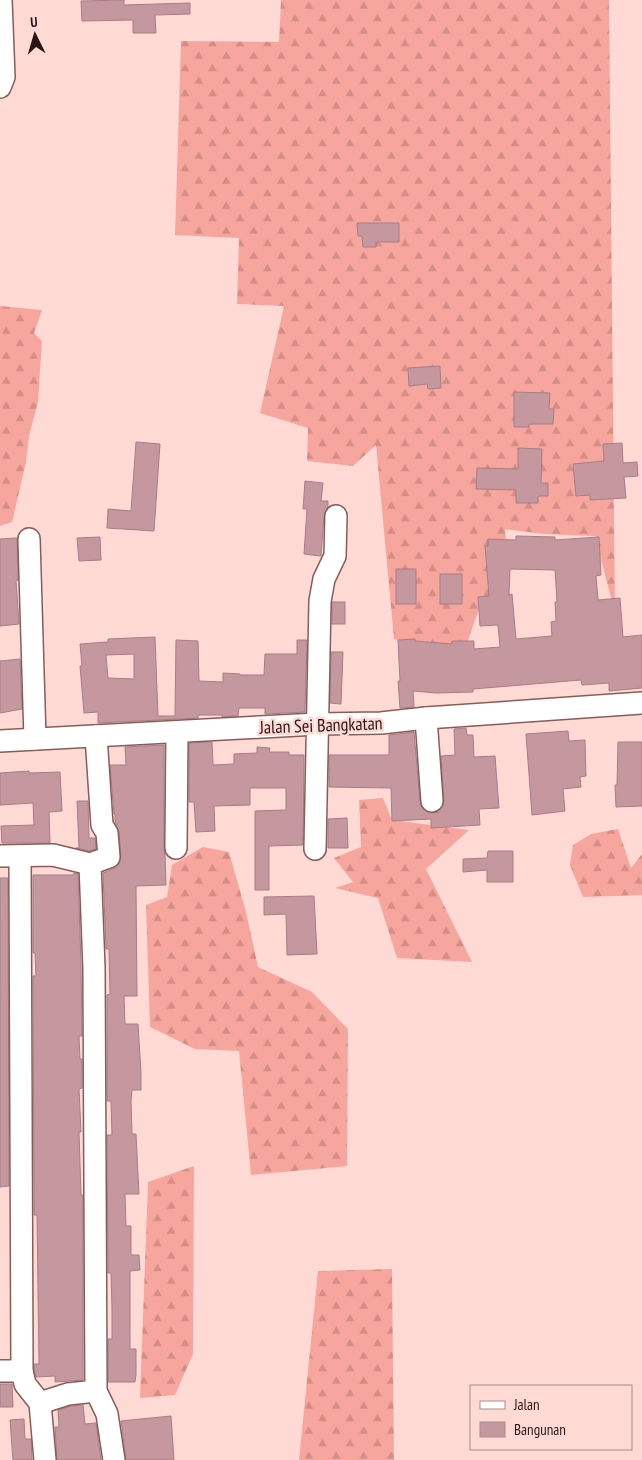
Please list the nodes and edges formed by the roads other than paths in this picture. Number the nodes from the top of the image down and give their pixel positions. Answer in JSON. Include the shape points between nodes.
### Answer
{"nodes":[{"id":1,"x":1,"y":0,"type":"edge"},
{"id":2,"x":0,"y":87,"type":"edge"},
{"id":3,"x":336,"y":516,"type":"dead end"},
{"id":4,"x":30,"y":539,"type":"dead end"},
{"id":5,"x":642,"y":703,"type":"edge"},
{"id":6,"x":426,"y":718,"type":"junction"},
{"id":7,"x":317,"y":724,"type":"junction"},
{"id":8,"x":177,"y":732,"type":"junction"},
{"id":9,"x":96,"y":736,"type":"junction"},
{"id":10,"x":35,"y":739,"type":"junction"},
{"id":11,"x":0,"y":741,"type":"edge"},
{"id":12,"x":432,"y":802,"type":"dead end"},
{"id":13,"x":176,"y":848,"type":"dead end"},
{"id":14,"x":315,"y":849,"type":"dead end"},
{"id":15,"x":10,"y":856,"type":"edge"},
{"id":16,"x":90,"y":864,"type":"junction"},
{"id":17,"x":22,"y":1370,"type":"junction"},
{"id":18,"x":0,"y":1371,"type":"edge"},
{"id":19,"x":96,"y":1390,"type":"junction"},
{"id":20,"x":40,"y":1403,"type":"junction"},
{"id":21,"x":45,"y":1460,"type":"edge"},
{"id":22,"x":114,"y":1460,"type":"edge"}],
"edges":[{"from":1,"to":2,"type":"street","via":[[4,77]]},
{"from":3,"to":7,"type":"street","via":[[336,556],[324,579],[320,601]]},
{"from":4,"to":10,"type":"street"},
{"from":5,"to":6,"type":"street","name":"Jalan Sei Bangkatan"},
{"from":6,"to":7,"type":"street","name":"Jalan Sei Bangkatan","via":[[381,723]]},
{"from":6,"to":12,"type":"street"},
{"from":7,"to":8,"type":"street","name":"Jalan Sei Bangkatan"},
{"from":7,"to":14,"type":"street"},
{"from":8,"to":9,"type":"street","name":"Jalan Sei Bangkatan"},
{"from":8,"to":13,"type":"street"},
{"from":9,"to":10,"type":"street","name":"Jalan Sei Bangkatan"},
{"from":9,"to":16,"type":"street","via":[[102,825],[107,833],[109,857]]},
{"from":10,"to":11,"type":"street","name":"Jalan Sei Bangkatan"},
{"from":15,"to":16,"type":"street","via":[[54,855]]},
{"from":15,"to":17,"type":"street"},
{"from":16,"to":19,"type":"street","via":[[94,987]]},
{"from":17,"to":18,"type":"street"},
{"from":17,"to":20,"type":"street","via":[[25,1384]]},
{"from":19,"to":20,"type":"street"},
{"from":19,"to":22,"type":"street","via":[[107,1414]]},
{"from":20,"to":21,"type":"street"}]}
